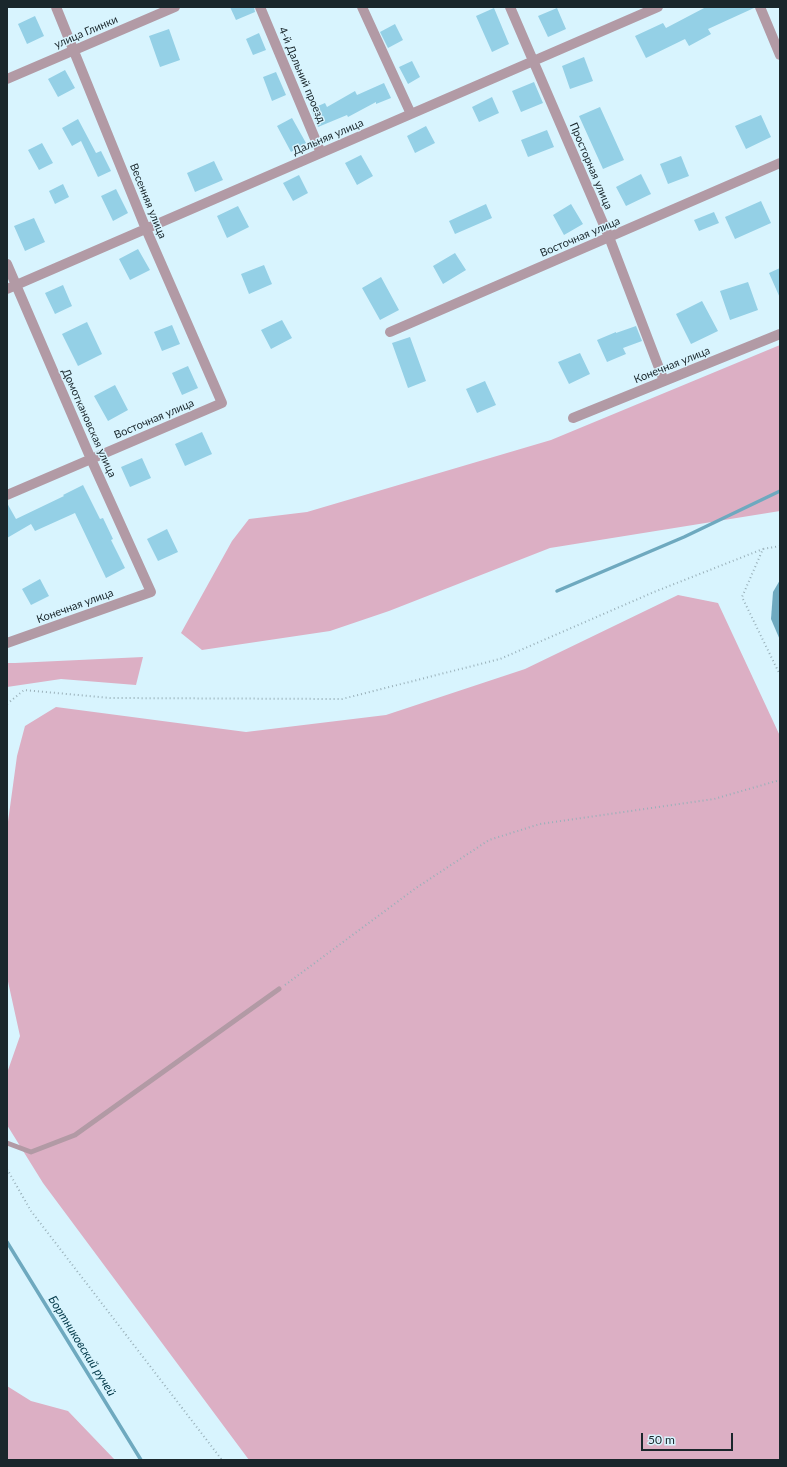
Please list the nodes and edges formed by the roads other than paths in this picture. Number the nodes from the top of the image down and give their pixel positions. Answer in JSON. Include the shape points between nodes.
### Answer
{"nodes":[{"id":1,"x":56,"y":7,"type":"edge"},
{"id":2,"x":175,"y":7,"type":"edge"},
{"id":3,"x":260,"y":7,"type":"edge"},
{"id":4,"x":362,"y":7,"type":"edge"},
{"id":5,"x":510,"y":7,"type":"edge"},
{"id":6,"x":656,"y":7,"type":"edge"},
{"id":7,"x":760,"y":7,"type":"edge"},
{"id":8,"x":74,"y":50,"type":"junction"},
{"id":9,"x":780,"y":55,"type":"edge"},
{"id":10,"x":533,"y":60,"type":"junction"},
{"id":11,"x":7,"y":79,"type":"edge"},
{"id":12,"x":411,"y":114,"type":"junction"},
{"id":13,"x":321,"y":153,"type":"junction"},
{"id":14,"x":780,"y":163,"type":"edge"},
{"id":15,"x":146,"y":229,"type":"junction"},
{"id":16,"x":609,"y":237,"type":"junction"},
{"id":17,"x":7,"y":264,"type":"edge"},
{"id":18,"x":12,"y":287,"type":"edge"},
{"id":19,"x":390,"y":332,"type":"dead end"},
{"id":20,"x":780,"y":334,"type":"edge"},
{"id":21,"x":664,"y":381,"type":"junction"},
{"id":22,"x":222,"y":403,"type":"joint"},
{"id":23,"x":573,"y":418,"type":"dead end"},
{"id":24,"x":91,"y":459,"type":"junction"},
{"id":25,"x":7,"y":495,"type":"edge"},
{"id":26,"x":151,"y":592,"type":"joint"},
{"id":27,"x":7,"y":644,"type":"edge"},
{"id":28,"x":279,"y":989,"type":"road end"},
{"id":29,"x":7,"y":1143,"type":"edge"}],
"edges":[{"from":1,"to":8,"type":"street","name":"Весенняя улица"},
{"from":2,"to":8,"type":"street","name":"улица Глинки"},
{"from":3,"to":13,"type":"street","name":"4-й Дальний проезд"},
{"from":4,"to":12,"type":"street"},
{"from":5,"to":10,"type":"street","name":"Просторная улица"},
{"from":6,"to":10,"type":"street","name":"Дальняя улица"},
{"from":7,"to":9,"type":"street"},
{"from":8,"to":11,"type":"street","name":"улица Глинки"},
{"from":8,"to":15,"type":"street","name":"Весенняя улица"},
{"from":10,"to":12,"type":"street","name":"Дальняя улица"},
{"from":10,"to":16,"type":"street","name":"Просторная улица"},
{"from":12,"to":13,"type":"street","name":"Дальняя улица"},
{"from":13,"to":15,"type":"street","name":"Дальняя улица"},
{"from":14,"to":16,"type":"street","name":"Восточная улица"},
{"from":15,"to":18,"type":"street","name":"Дальняя улица"},
{"from":15,"to":22,"type":"street","name":"Весенняя улица"},
{"from":16,"to":19,"type":"street","name":"Восточная улица"},
{"from":16,"to":21,"type":"street","name":"Просторная улица"},
{"from":17,"to":18,"type":"street","name":"Домоткановская улица"},
{"from":18,"to":24,"type":"street","name":"Домоткановская улица"},
{"from":20,"to":21,"type":"street","name":"Конечная улица"},
{"from":21,"to":23,"type":"street","name":"Конечная улица"},
{"from":22,"to":24,"type":"street","name":"Восточная улица"},
{"from":24,"to":25,"type":"street","name":"Восточная улица"},
{"from":24,"to":26,"type":"street","name":"Домоткановская улица"},
{"from":26,"to":27,"type":"street","name":"Конечная улица"},
{"from":28,"to":29,"type":"lane","via":[[75,1136],[31,1152]]}]}
